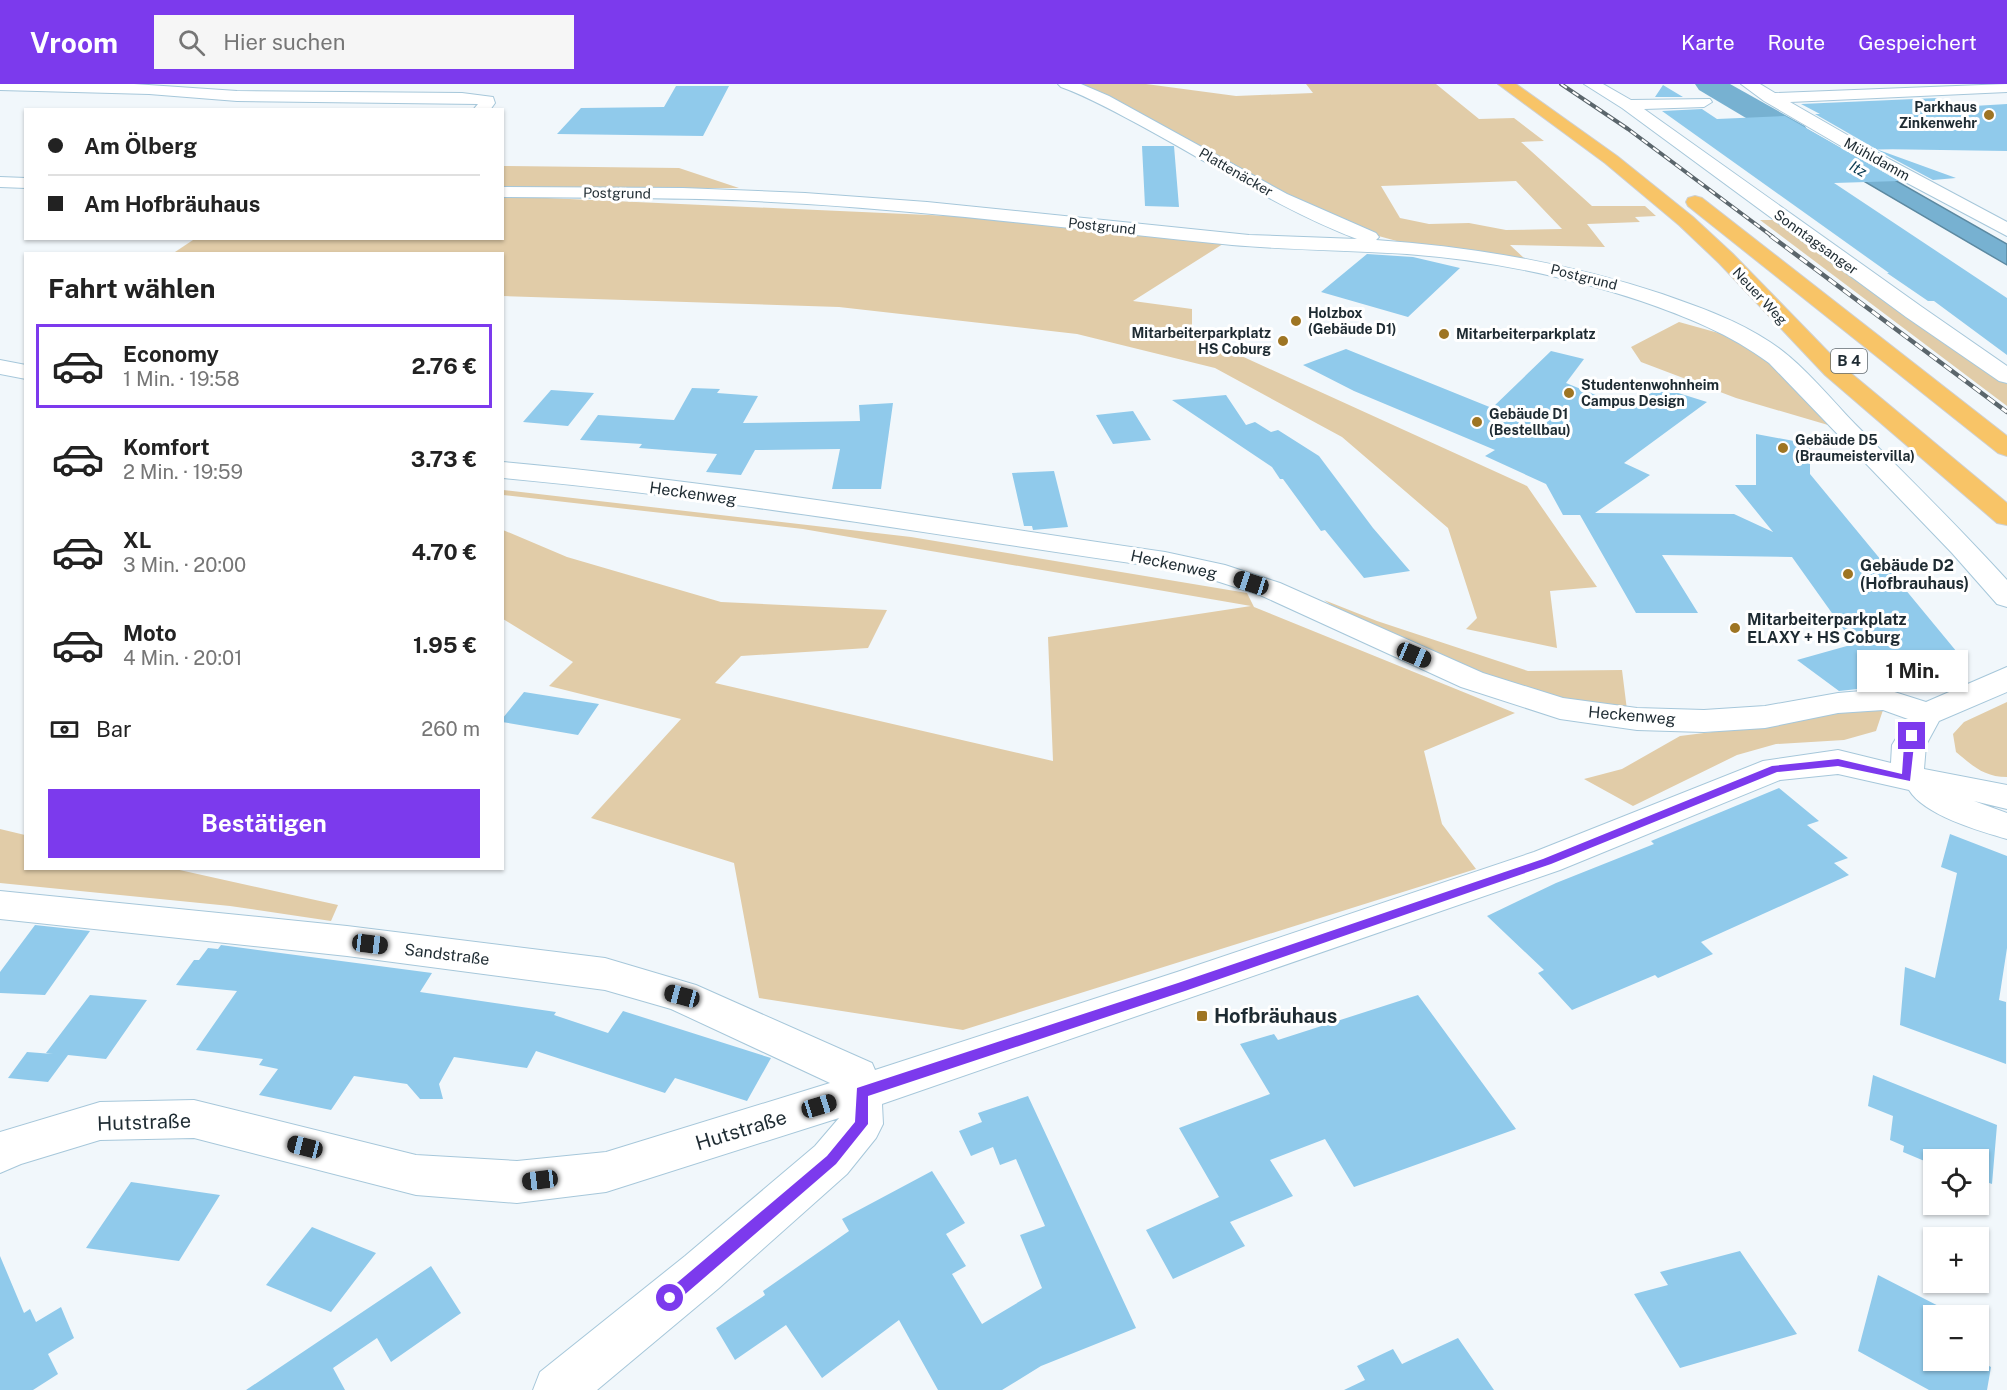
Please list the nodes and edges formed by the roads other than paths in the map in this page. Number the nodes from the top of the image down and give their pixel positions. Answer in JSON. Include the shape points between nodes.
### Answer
{"nodes":[{"id":1,"x":1066,"y":84,"type":"edge"},
{"id":2,"x":1506,"y":84,"type":"edge"},
{"id":3,"x":1528,"y":84,"type":"edge"},
{"id":4,"x":1592,"y":84,"type":"edge"},
{"id":5,"x":1749,"y":84,"type":"edge"},
{"id":6,"x":0,"y":85,"type":"edge"},
{"id":7,"x":1905,"y":87,"type":"edge"},
{"id":8,"x":2007,"y":87,"type":"edge"},
{"id":9,"x":1770,"y":98,"type":"junction"},
{"id":10,"x":1704,"y":102,"type":"dead end"},
{"id":11,"x":1628,"y":105,"type":"junction"},
{"id":12,"x":483,"y":108,"type":"edge"},
{"id":13,"x":1646,"y":169,"type":"junction"},
{"id":14,"x":0,"y":182,"type":"edge"},
{"id":15,"x":24,"y":183,"type":"edge"},
{"id":16,"x":504,"y":192,"type":"edge"},
{"id":17,"x":2007,"y":230,"type":"edge"},
{"id":18,"x":1411,"y":248,"type":"junction"},
{"id":19,"x":0,"y":367,"type":"edge"},
{"id":20,"x":24,"y":372,"type":"edge"},
{"id":21,"x":2007,"y":376,"type":"edge"},
{"id":22,"x":2005,"y":446,"type":"edge"},
{"id":23,"x":504,"y":470,"type":"edge"},
{"id":24,"x":2007,"y":494,"type":"edge"},
{"id":25,"x":2007,"y":516,"type":"edge"},
{"id":26,"x":2007,"y":598,"type":"edge"},
{"id":27,"x":2007,"y":677,"type":"edge"},
{"id":28,"x":1927,"y":714,"type":"junction"},
{"id":29,"x":1906,"y":778,"type":"junction"},
{"id":30,"x":2007,"y":797,"type":"edge"},
{"id":31,"x":2007,"y":826,"type":"edge"},
{"id":32,"x":0,"y":905,"type":"edge"},
{"id":33,"x":861,"y":1092,"type":"junction"},
{"id":34,"x":0,"y":1153,"type":"edge"},
{"id":35,"x":558,"y":1390,"type":"edge"}],
"edges":[{"from":1,"to":18,"type":"street","name":"Plattenäcker","via":[[1170,134],[1322,219]]},
{"from":2,"to":25,"type":"highway","name":"Neuer Weg","number":"B 4","via":[[1669,205],[1834,371]]},
{"from":3,"to":13,"type":"highway","name":"Neuer Weg","number":"B 4"},
{"from":4,"to":11,"type":"street","name":"Sonntagsanger"},
{"from":5,"to":9,"type":"street","name":"Mühldamm"},
{"from":6,"to":12,"type":"street","via":[[148,89],[230,96],[487,100]]},
{"from":7,"to":8,"type":"street"},
{"from":7,"to":9,"type":"street"},
{"from":9,"to":17,"type":"street","name":"Mühldamm"},
{"from":10,"to":11,"type":"street"},
{"from":11,"to":21,"type":"street","name":"Sonntagsanger"},
{"from":13,"to":22,"type":"highway","via":[[1677,187]]},
{"from":13,"to":24,"type":"highway","name":"Neuer Weg","number":"B 4","via":[[1732,245],[1860,371]]},
{"from":14,"to":15,"type":"street"},
{"from":16,"to":18,"type":"street","name":"Postgrund","via":[[804,199],[974,212],[1235,240]]},
{"from":18,"to":26,"type":"street","name":"Postgrund","via":[[1582,275],[1728,325],[1751,338],[1777,358]]},
{"from":19,"to":20,"type":"street"},
{"from":23,"to":28,"type":"street","name":"Heckenweg","via":[[776,504],[1165,560],[1215,571],[1270,589],[1472,680],[1560,708],[1637,719],[1704,721],[1765,717],[1838,703],[1885,699]]},
{"from":27,"to":28,"type":"street"},
{"from":28,"to":29,"type":"street","via":[[1909,745]]},
{"from":29,"to":30,"type":"street","name":"Hutstraße"},
{"from":29,"to":31,"type":"street","name":"Hutstraße","via":[[1959,809]]},
{"from":29,"to":33,"type":"street","name":"Hutstraße","via":[[1838,762],[1775,769],[1547,861]]},
{"from":32,"to":33,"type":"street","name":"Sandstraße","via":[[347,941],[605,974],[682,996],[806,1052],[857,1076]]},
{"from":33,"to":34,"type":"street","name":"Hutstraße","via":[[606,1172],[517,1182],[416,1175],[194,1119],[100,1121]]},
{"from":33,"to":35,"type":"street","via":[[861,1124],[831,1160]]}]}
